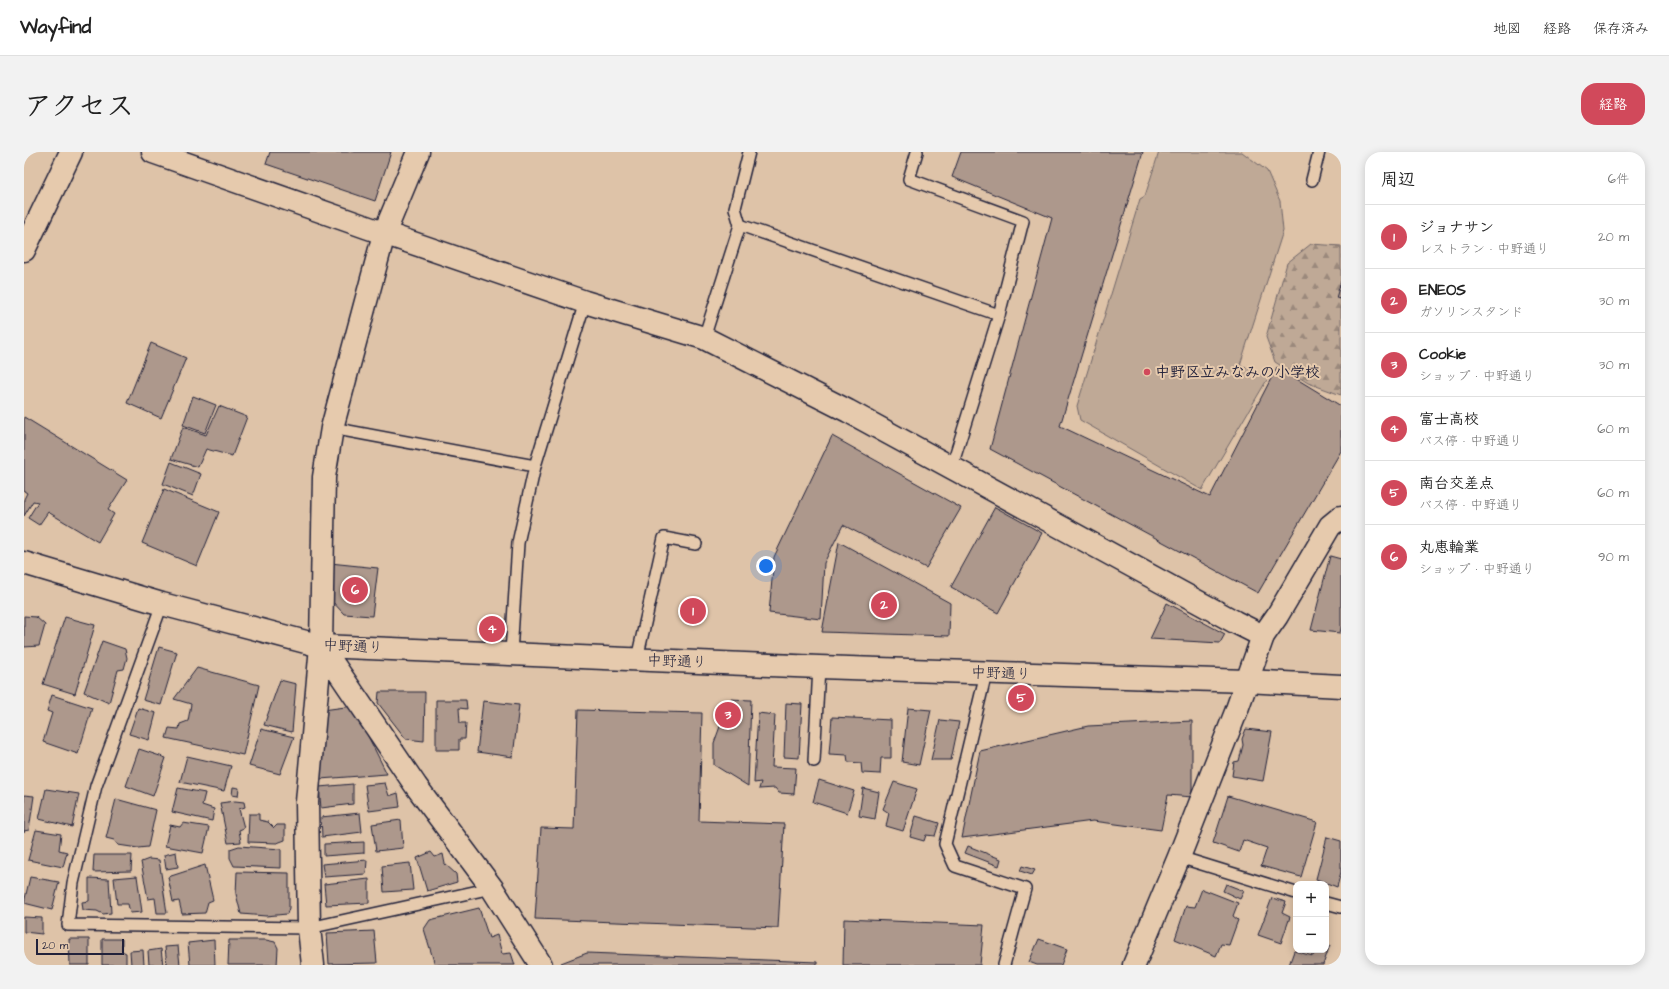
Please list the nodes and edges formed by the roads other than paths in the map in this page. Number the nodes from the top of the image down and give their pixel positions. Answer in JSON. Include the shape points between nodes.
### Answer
{"nodes":[{"id":1,"x":71,"y":152,"type":"edge"},
{"id":2,"x":154,"y":152,"type":"edge"},
{"id":3,"x":418,"y":152,"type":"edge"},
{"id":4,"x":750,"y":152,"type":"edge"},
{"id":5,"x":917,"y":152,"type":"edge"},
{"id":6,"x":1319,"y":152,"type":"edge"},
{"id":7,"x":1312,"y":180,"type":"dead end"},
{"id":8,"x":740,"y":225,"type":"junction"},
{"id":9,"x":384,"y":234,"type":"junction"},
{"id":10,"x":24,"y":250,"type":"edge"},
{"id":11,"x":585,"y":302,"type":"junction"},
{"id":12,"x":999,"y":315,"type":"junction"},
{"id":13,"x":704,"y":338,"type":"junction"},
{"id":14,"x":332,"y":428,"type":"junction"},
{"id":15,"x":535,"y":466,"type":"junction"},
{"id":16,"x":951,"y":468,"type":"junction"},
{"id":17,"x":1341,"y":517,"type":"edge"},
{"id":18,"x":696,"y":544,"type":"dead end"},
{"id":19,"x":24,"y":563,"type":"edge"},
{"id":20,"x":162,"y":604,"type":"junction"},
{"id":21,"x":1263,"y":636,"type":"junction"},
{"id":22,"x":321,"y":646,"type":"junction"},
{"id":23,"x":511,"y":653,"type":"junction"},
{"id":24,"x":637,"y":659,"type":"junction"},
{"id":25,"x":819,"y":667,"type":"junction"},
{"id":26,"x":986,"y":673,"type":"junction"},
{"id":27,"x":1246,"y":681,"type":"junction"},
{"id":28,"x":1341,"y":686,"type":"edge"},
{"id":29,"x":814,"y":761,"type":"dead end"},
{"id":30,"x":1179,"y":857,"type":"junction"},
{"id":31,"x":492,"y":888,"type":"junction"},
{"id":32,"x":1293,"y":892,"type":"edge"},
{"id":33,"x":1329,"y":903,"type":"edge"},
{"id":34,"x":1341,"y":907,"type":"edge"},
{"id":35,"x":309,"y":928,"type":"junction"},
{"id":36,"x":313,"y":965,"type":"edge"},
{"id":37,"x":541,"y":965,"type":"edge"},
{"id":38,"x":1004,"y":965,"type":"edge"},
{"id":39,"x":1134,"y":965,"type":"edge"}],
"edges":[{"from":1,"to":10,"type":"street"},
{"from":2,"to":9,"type":"street"},
{"from":3,"to":9,"type":"street"},
{"from":4,"to":8,"type":"lane","via":[[735,208]]},
{"from":5,"to":12,"type":"lane","via":[[909,179],[1023,221]]},
{"from":6,"to":7,"type":"lane"},
{"from":8,"to":12,"type":"lane"},
{"from":8,"to":13,"type":"lane"},
{"from":9,"to":11,"type":"street"},
{"from":9,"to":14,"type":"street"},
{"from":11,"to":13,"type":"street"},
{"from":11,"to":15,"type":"lane"},
{"from":12,"to":16,"type":"lane"},
{"from":13,"to":16,"type":"street"},
{"from":14,"to":15,"type":"lane"},
{"from":14,"to":22,"type":"street","via":[[324,477]]},
{"from":15,"to":23,"type":"lane","via":[[518,543]]},
{"from":16,"to":21,"type":"street"},
{"from":17,"to":21,"type":"street","via":[[1330,526]]},
{"from":18,"to":24,"type":"lane","via":[[664,538]]},
{"from":19,"to":20,"type":"street","name":"中野通り"},
{"from":20,"to":22,"type":"street","name":"中野通り"},
{"from":20,"to":35,"type":"lane","via":[[96,786],[73,883],[68,926]]},
{"from":21,"to":27,"type":"street"},
{"from":22,"to":23,"type":"street","name":"中野通り"},
{"from":22,"to":31,"type":"street","via":[[416,786]]},
{"from":22,"to":35,"type":"street","via":[[307,802]]},
{"from":23,"to":24,"type":"street","name":"中野通り"},
{"from":24,"to":25,"type":"street","name":"中野通り"},
{"from":25,"to":26,"type":"street","name":"中野通り"},
{"from":25,"to":29,"type":"lane"},
{"from":26,"to":27,"type":"street","name":"中野通り"},
{"from":26,"to":38,"type":"lane","via":[[945,844],[955,866],[1025,889]]},
{"from":27,"to":28,"type":"street","name":"中野通り"},
{"from":27,"to":30,"type":"street"},
{"from":30,"to":32,"type":"lane"},
{"from":30,"to":39,"type":"street"},
{"from":31,"to":35,"type":"lane"},
{"from":31,"to":37,"type":"street"},
{"from":33,"to":34,"type":"lane"},
{"from":35,"to":36,"type":"street"}]}
